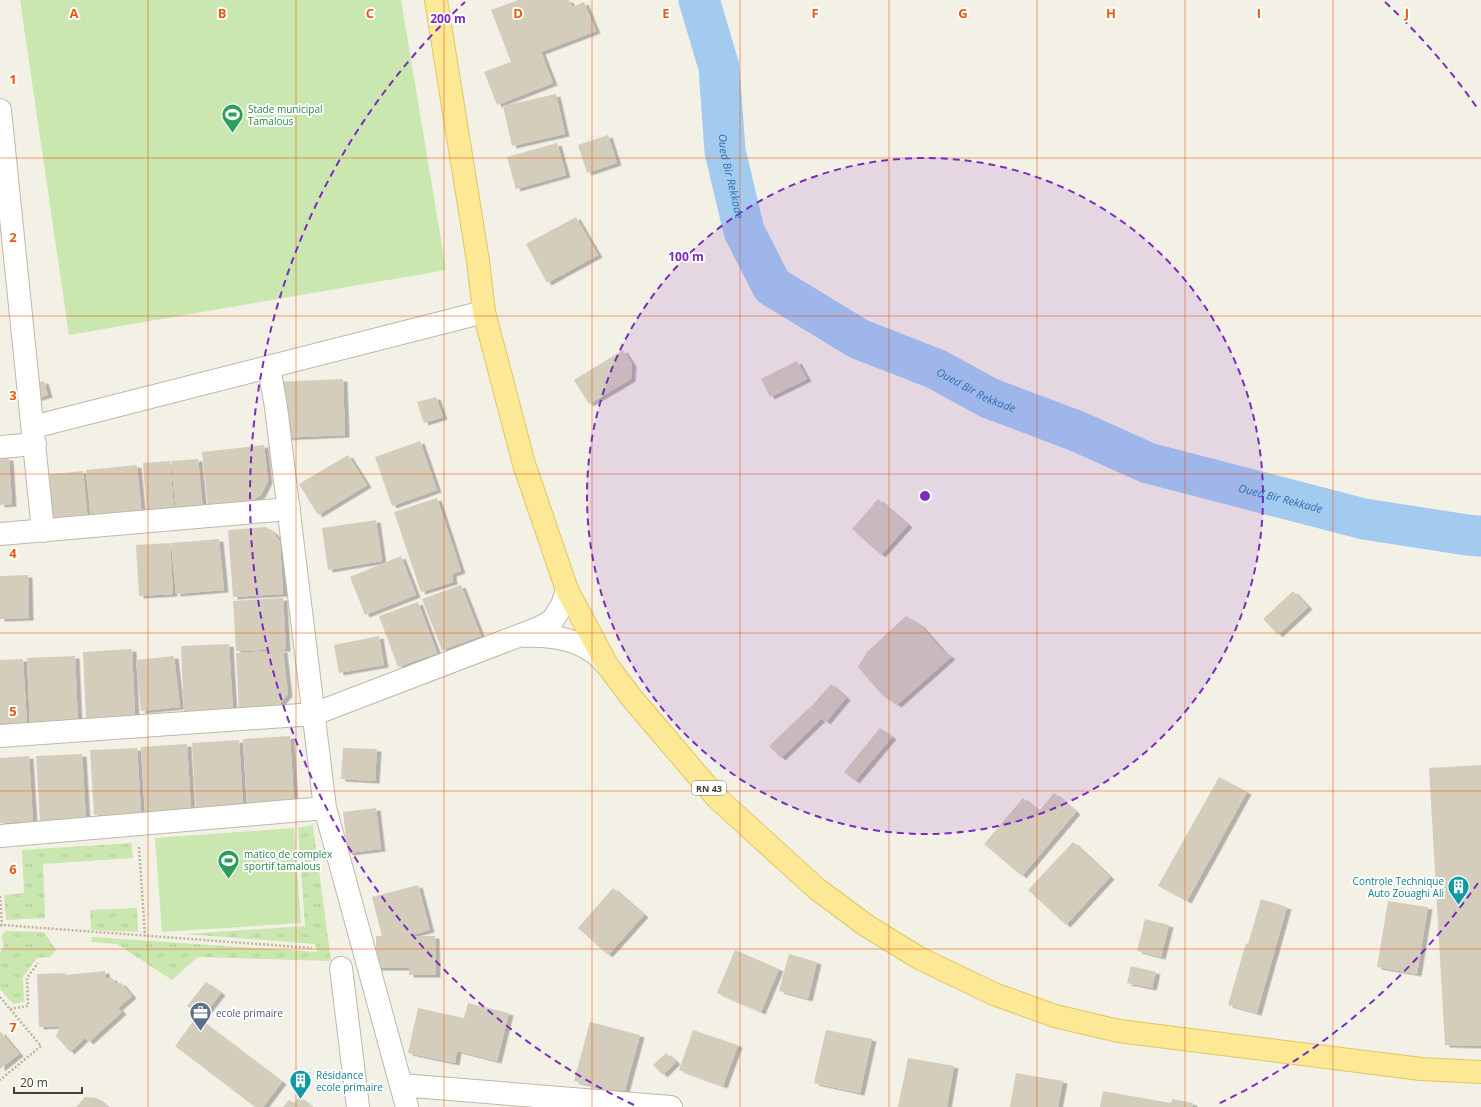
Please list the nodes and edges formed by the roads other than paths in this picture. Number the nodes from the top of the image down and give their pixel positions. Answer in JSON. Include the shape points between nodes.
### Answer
{"nodes":[{"id":1,"x":436,"y":0,"type":"edge"},
{"id":2,"x":0,"y":110,"type":"edge"},
{"id":3,"x":484,"y":312,"type":"junction"},
{"id":4,"x":269,"y":367,"type":"junction"},
{"id":5,"x":34,"y":436,"type":"junction"},
{"id":6,"x":0,"y":447,"type":"edge"},
{"id":7,"x":289,"y":509,"type":"junction"},
{"id":8,"x":43,"y":531,"type":"junction"},
{"id":9,"x":0,"y":534,"type":"edge"},
{"id":10,"x":567,"y":590,"type":"junction"},
{"id":11,"x":520,"y":636,"type":"junction"},
{"id":12,"x":607,"y":665,"type":"junction"},
{"id":13,"x":314,"y":714,"type":"junction"},
{"id":14,"x":0,"y":736,"type":"edge"},
{"id":15,"x":326,"y":808,"type":"junction"},
{"id":16,"x":0,"y":836,"type":"edge"},
{"id":17,"x":341,"y":968,"type":"dead end"},
{"id":18,"x":1481,"y":1072,"type":"edge"},
{"id":19,"x":401,"y":1085,"type":"junction"},
{"id":20,"x":358,"y":1107,"type":"edge"},
{"id":21,"x":407,"y":1107,"type":"edge"},
{"id":22,"x":671,"y":1107,"type":"edge"}],
"edges":[{"from":1,"to":3,"type":"main road","number":"RN 43"},
{"from":2,"to":5,"type":"street"},
{"from":3,"to":4,"type":"street"},
{"from":3,"to":10,"type":"main road","number":"RN 43","via":[[524,464]]},
{"from":4,"to":5,"type":"street"},
{"from":4,"to":7,"type":"street"},
{"from":5,"to":6,"type":"street"},
{"from":5,"to":8,"type":"street"},
{"from":7,"to":8,"type":"street"},
{"from":7,"to":13,"type":"street"},
{"from":8,"to":9,"type":"street"},
{"from":10,"to":11,"type":"street","via":[[553,620]]},
{"from":10,"to":12,"type":"main road","number":"RN 43"},
{"from":11,"to":12,"type":"street","via":[[545,635],[578,644],[594,652]]},
{"from":11,"to":13,"type":"street"},
{"from":12,"to":18,"type":"main road","number":"RN 43","via":[[716,797],[817,889],[867,926],[919,958],[994,994],[1055,1016],[1119,1031],[1420,1070]]},
{"from":13,"to":14,"type":"street"},
{"from":13,"to":15,"type":"street"},
{"from":15,"to":16,"type":"street"},
{"from":15,"to":19,"type":"street"},
{"from":17,"to":20,"type":"street"},
{"from":19,"to":21,"type":"street"},
{"from":19,"to":22,"type":"street"}]}
